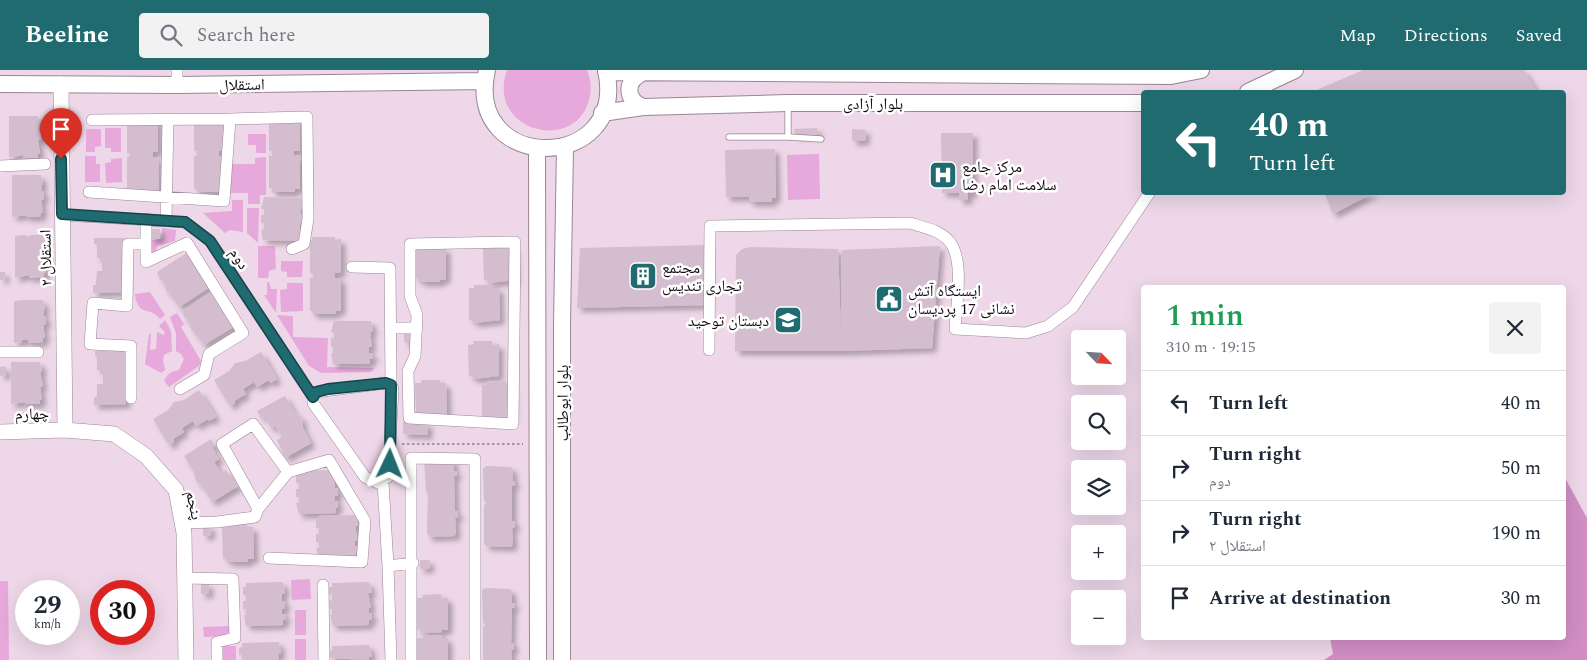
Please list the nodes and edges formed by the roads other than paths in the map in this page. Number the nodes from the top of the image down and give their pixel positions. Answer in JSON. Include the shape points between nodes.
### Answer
{"nodes":[{"id":1,"x":1201,"y":70,"type":"edge"},
{"id":2,"x":1296,"y":70,"type":"edge"},
{"id":3,"x":606,"y":71,"type":"edge"},
{"id":4,"x":642,"y":73,"type":"junction"},
{"id":5,"x":485,"y":76,"type":"edge"},
{"id":6,"x":177,"y":78,"type":"edge"},
{"id":7,"x":0,"y":84,"type":"edge"},
{"id":8,"x":61,"y":84,"type":"junction"},
{"id":9,"x":1252,"y":90,"type":"edge"},
{"id":10,"x":788,"y":103,"type":"junction"},
{"id":11,"x":1141,"y":103,"type":"edge"},
{"id":12,"x":643,"y":107,"type":"junction"},
{"id":13,"x":602,"y":113,"type":"junction"},
{"id":14,"x":168,"y":118,"type":"junction"},
{"id":15,"x":230,"y":119,"type":"junction"},
{"id":16,"x":92,"y":120,"type":"dead end"},
{"id":17,"x":729,"y":137,"type":"dead end"},
{"id":18,"x":788,"y":137,"type":"junction"},
{"id":19,"x":821,"y":139,"type":"dead end"},
{"id":20,"x":565,"y":147,"type":"junction"},
{"id":21,"x":537,"y":149,"type":"junction"},
{"id":22,"x":44,"y":164,"type":"dead end"},
{"id":23,"x":0,"y":166,"type":"edge"},
{"id":24,"x":89,"y":192,"type":"dead end"},
{"id":25,"x":1148,"y":195,"type":"edge"},
{"id":26,"x":167,"y":196,"type":"junction"},
{"id":27,"x":62,"y":214,"type":"junction"},
{"id":28,"x":146,"y":219,"type":"junction"},
{"id":29,"x":166,"y":221,"type":"junction"},
{"id":30,"x":146,"y":244,"type":"junction"},
{"id":31,"x":292,"y":250,"type":"dead end"},
{"id":32,"x":352,"y":267,"type":"dead end"},
{"id":33,"x":391,"y":328,"type":"junction"},
{"id":34,"x":416,"y":328,"type":"junction"},
{"id":35,"x":709,"y":350,"type":"dead end"},
{"id":36,"x":0,"y":352,"type":"edge"},
{"id":37,"x":38,"y":352,"type":"dead end"},
{"id":38,"x":391,"y":385,"type":"junction"},
{"id":39,"x":180,"y":389,"type":"dead end"},
{"id":40,"x":313,"y":397,"type":"junction"},
{"id":41,"x":131,"y":398,"type":"dead end"},
{"id":42,"x":65,"y":430,"type":"junction"},
{"id":43,"x":0,"y":432,"type":"edge"},
{"id":44,"x":288,"y":472,"type":"junction"},
{"id":45,"x":383,"y":482,"type":"junction"},
{"id":46,"x":258,"y":509,"type":"junction"},
{"id":47,"x":182,"y":523,"type":"junction"},
{"id":48,"x":269,"y":558,"type":"dead end"},
{"id":49,"x":413,"y":563,"type":"junction"},
{"id":50,"x":388,"y":566,"type":"junction"},
{"id":51,"x":184,"y":578,"type":"junction"},
{"id":52,"x":323,"y":585,"type":"dead end"},
{"id":53,"x":186,"y":660,"type":"edge"},
{"id":54,"x":217,"y":660,"type":"edge"},
{"id":55,"x":324,"y":660,"type":"edge"},
{"id":56,"x":391,"y":660,"type":"edge"},
{"id":57,"x":411,"y":660,"type":"edge"},
{"id":58,"x":475,"y":660,"type":"edge"},
{"id":59,"x":538,"y":660,"type":"edge"},
{"id":60,"x":562,"y":660,"type":"edge"}],
"edges":[{"from":1,"to":4,"type":"main road","name":"بلوار آزادی","via":[[1171,76]]},
{"from":2,"to":9,"type":"main road"},
{"from":3,"to":4,"type":"main road","name":"بلوار آزادی"},
{"from":3,"to":13,"type":"main road","via":[[608,93]]},
{"from":4,"to":12,"type":"main road","via":[[630,83],[629,91],[630,98]]},
{"from":5,"to":6,"type":"main road","name":"استقلال"},
{"from":5,"to":21,"type":"main road","via":[[485,100],[492,118],[519,144]]},
{"from":6,"to":8,"type":"main road","name":"استقلال"},
{"from":7,"to":8,"type":"main road","name":"استقلال"},
{"from":8,"to":27,"type":"street","name":"استقلال ۲"},
{"from":10,"to":11,"type":"main road","name":"بلوار آزادی"},
{"from":10,"to":12,"type":"main road","name":"بلوار آزادی"},
{"from":10,"to":18,"type":"lane"},
{"from":12,"to":13,"type":"main road","name":"بلوار آزادی"},
{"from":13,"to":20,"type":"main road","via":[[587,134]]},
{"from":14,"to":15,"type":"street"},
{"from":14,"to":16,"type":"street"},
{"from":14,"to":26,"type":"street"},
{"from":15,"to":26,"type":"street","via":[[224,201]]},
{"from":15,"to":31,"type":"street","via":[[307,117],[308,219],[304,244]]},
{"from":17,"to":18,"type":"lane"},
{"from":18,"to":19,"type":"lane"},
{"from":20,"to":21,"type":"main road"},
{"from":20,"to":60,"type":"main road","name":"بلوار ابوطالب"},
{"from":21,"to":59,"type":"main road","name":"بلوار ابوطالب"},
{"from":22,"to":23,"type":"street"},
{"from":24,"to":26,"type":"street"},
{"from":25,"to":35,"type":"street","via":[[1073,307],[1048,326],[1026,333],[955,330],[958,264],[949,241],[932,230],[910,223],[710,226]]},
{"from":26,"to":29,"type":"street"},
{"from":27,"to":28,"type":"street","name":"دوم"},
{"from":27,"to":42,"type":"street","name":"استقلال ۲"},
{"from":28,"to":29,"type":"street","name":"دوم"},
{"from":28,"to":30,"type":"street"},
{"from":29,"to":40,"type":"street","name":"دوم","via":[[185,222],[210,241]]},
{"from":30,"to":39,"type":"street","via":[[146,262],[187,243],[243,333],[209,354],[204,375]]},
{"from":30,"to":41,"type":"street","via":[[128,244],[127,306],[92,303],[90,344],[131,346]]},
{"from":32,"to":33,"type":"street","via":[[390,268]]},
{"from":33,"to":34,"type":"street"},
{"from":33,"to":38,"type":"street"},
{"from":34,"to":34,"type":"street","via":[[415,356],[408,371],[409,418],[513,424],[515,242],[410,244],[410,296],[417,315]]},
{"from":36,"to":37,"type":"street"},
{"from":38,"to":40,"type":"street","via":[[328,389],[316,392]]},
{"from":38,"to":45,"type":"street","via":[[388,476]]},
{"from":40,"to":45,"type":"street","name":"دوم","via":[[313,403],[365,477]]},
{"from":42,"to":43,"type":"street","name":"چهارم"},
{"from":42,"to":47,"type":"street","name":"پنجم","via":[[114,434],[146,456],[176,490]]},
{"from":44,"to":46,"type":"street"},
{"from":44,"to":46,"type":"street","via":[[252,424],[222,444]]},
{"from":44,"to":48,"type":"street","via":[[329,460],[365,521],[362,562]]},
{"from":45,"to":50,"type":"street"},
{"from":46,"to":47,"type":"street","via":[[255,517]]},
{"from":47,"to":51,"type":"street","name":"پنجم"},
{"from":49,"to":50,"type":"street"},
{"from":49,"to":57,"type":"street"},
{"from":49,"to":58,"type":"street","via":[[411,458],[475,459]]},
{"from":50,"to":56,"type":"street"},
{"from":51,"to":53,"type":"street","name":"پنجم"},
{"from":51,"to":54,"type":"street","via":[[233,579],[235,638],[217,642]]},
{"from":52,"to":55,"type":"street"}]}
